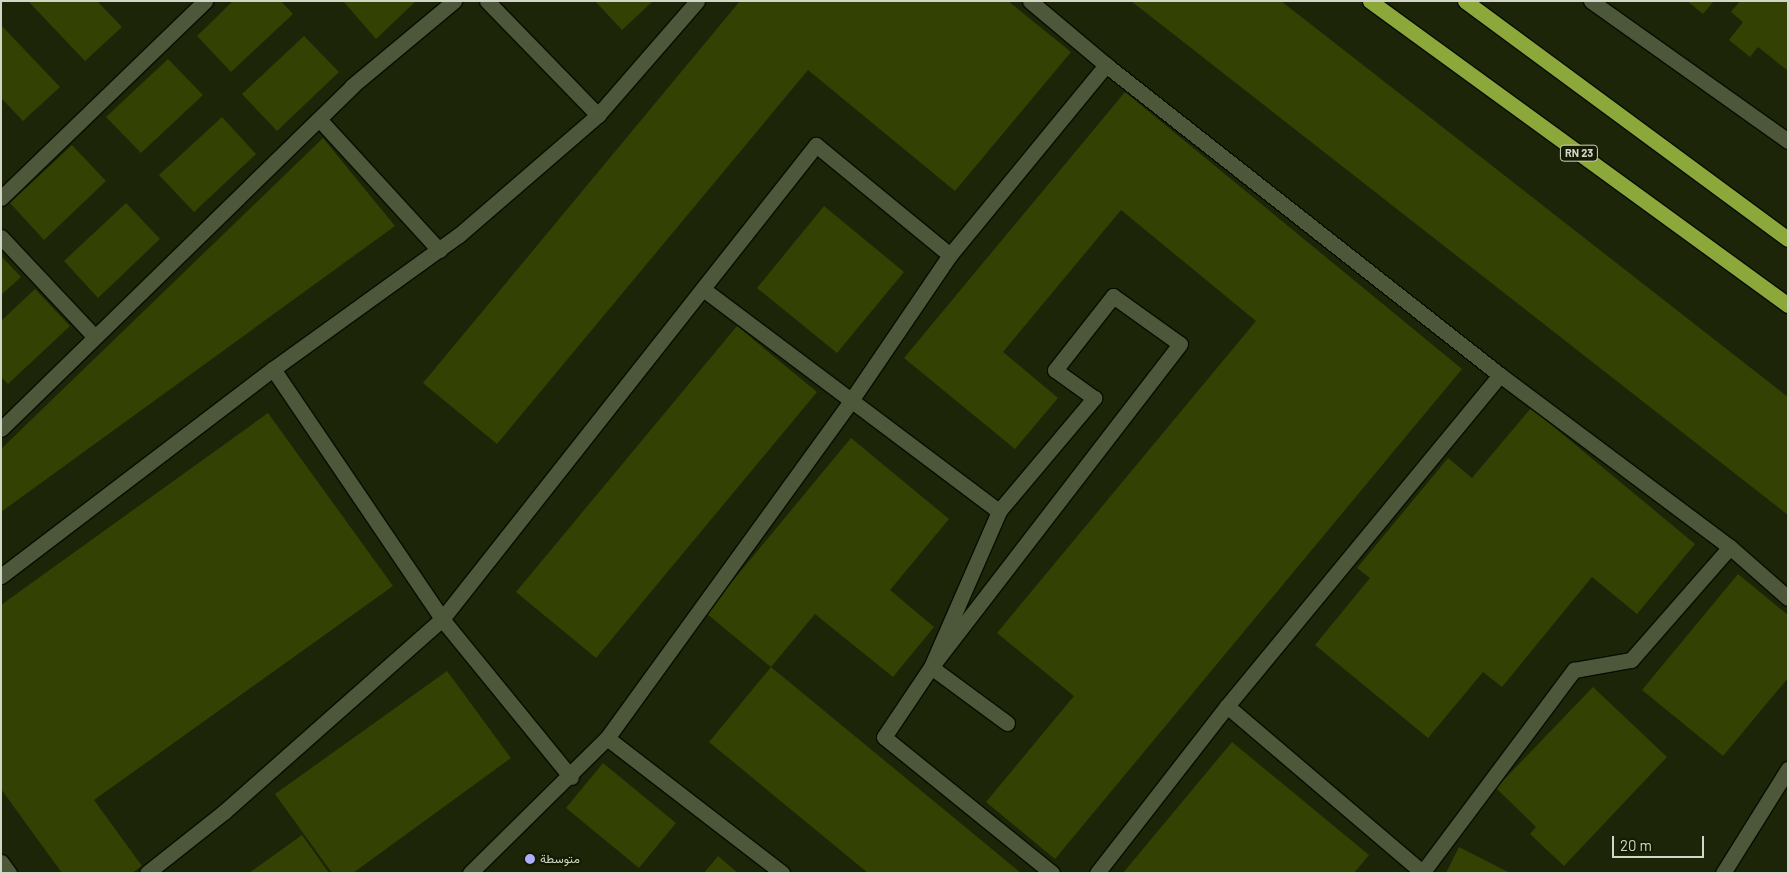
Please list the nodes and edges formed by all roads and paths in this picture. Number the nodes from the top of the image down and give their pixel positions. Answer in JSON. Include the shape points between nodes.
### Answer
{"nodes":[{"id":1,"x":205,"y":1,"type":"edge"},
{"id":2,"x":454,"y":1,"type":"edge"},
{"id":3,"x":487,"y":1,"type":"edge"},
{"id":4,"x":697,"y":1,"type":"edge"},
{"id":5,"x":1030,"y":1,"type":"edge"},
{"id":6,"x":1370,"y":1,"type":"edge"},
{"id":7,"x":1465,"y":1,"type":"edge"},
{"id":8,"x":1591,"y":1,"type":"edge"},
{"id":9,"x":1106,"y":65,"type":"junction"},
{"id":10,"x":598,"y":116,"type":"junction"},
{"id":11,"x":319,"y":119,"type":"junction"},
{"id":12,"x":1788,"y":141,"type":"edge"},
{"id":13,"x":1,"y":198,"type":"edge"},
{"id":14,"x":1,"y":237,"type":"edge"},
{"id":15,"x":1788,"y":239,"type":"edge"},
{"id":16,"x":439,"y":250,"type":"junction"},
{"id":17,"x":950,"y":255,"type":"junction"},
{"id":18,"x":703,"y":290,"type":"junction"},
{"id":19,"x":1788,"y":305,"type":"edge"},
{"id":20,"x":96,"y":337,"type":"junction"},
{"id":21,"x":273,"y":369,"type":"junction"},
{"id":22,"x":1500,"y":375,"type":"junction"},
{"id":23,"x":850,"y":402,"type":"junction"},
{"id":24,"x":1,"y":429,"type":"edge"},
{"id":25,"x":999,"y":511,"type":"junction"},
{"id":26,"x":1730,"y":548,"type":"junction"},
{"id":27,"x":1,"y":576,"type":"edge"},
{"id":28,"x":1788,"y":598,"type":"edge"},
{"id":29,"x":442,"y":619,"type":"junction"},
{"id":30,"x":931,"y":668,"type":"junction"},
{"id":31,"x":1227,"y":706,"type":"junction"},
{"id":32,"x":1007,"y":723,"type":"dead end"},
{"id":33,"x":607,"y":738,"type":"junction"},
{"id":34,"x":1788,"y":769,"type":"edge"},
{"id":35,"x":571,"y":777,"type":"junction"},
{"id":36,"x":1,"y":862,"type":"edge"},
{"id":37,"x":9,"y":873,"type":"edge"},
{"id":38,"x":147,"y":873,"type":"edge"},
{"id":39,"x":470,"y":873,"type":"edge"},
{"id":40,"x":782,"y":873,"type":"edge"},
{"id":41,"x":1052,"y":873,"type":"edge"},
{"id":42,"x":1097,"y":873,"type":"edge"},
{"id":43,"x":1422,"y":873,"type":"edge"},
{"id":44,"x":1723,"y":873,"type":"edge"}],
"edges":[{"from":1,"to":13,"type":"street"},
{"from":2,"to":11,"type":"street","via":[[352,86]]},
{"from":3,"to":10,"type":"street"},
{"from":4,"to":10,"type":"street"},
{"from":5,"to":9,"type":"street"},
{"from":6,"to":19,"type":"highway","number":"RN 23"},
{"from":7,"to":15,"type":"highway"},
{"from":8,"to":12,"type":"street"},
{"from":9,"to":17,"type":"street"},
{"from":9,"to":22,"type":"street"},
{"from":10,"to":16,"type":"street"},
{"from":11,"to":16,"type":"street"},
{"from":11,"to":20,"type":"street"},
{"from":14,"to":20,"type":"street"},
{"from":16,"to":21,"type":"street"},
{"from":17,"to":18,"type":"street","via":[[816,145]]},
{"from":17,"to":23,"type":"street"},
{"from":18,"to":23,"type":"street"},
{"from":18,"to":29,"type":"street"},
{"from":20,"to":24,"type":"street"},
{"from":21,"to":27,"type":"street"},
{"from":21,"to":29,"type":"street"},
{"from":22,"to":26,"type":"street"},
{"from":22,"to":31,"type":"street"},
{"from":23,"to":25,"type":"street"},
{"from":23,"to":33,"type":"street"},
{"from":25,"to":30,"type":"street"},
{"from":25,"to":30,"type":"street","via":[[1094,398],[1055,370],[1113,296],[1180,344]]},
{"from":26,"to":28,"type":"street"},
{"from":26,"to":43,"type":"street","via":[[1631,660],[1574,670]]},
{"from":29,"to":35,"type":"street"},
{"from":29,"to":38,"type":"street","via":[[224,812]]},
{"from":30,"to":32,"type":"street"},
{"from":30,"to":41,"type":"street","via":[[884,737]]},
{"from":31,"to":42,"type":"street"},
{"from":31,"to":43,"type":"street"},
{"from":33,"to":35,"type":"street"},
{"from":33,"to":40,"type":"street"},
{"from":34,"to":44,"type":"street"},
{"from":35,"to":39,"type":"street"},
{"from":36,"to":37,"type":"street"}]}
